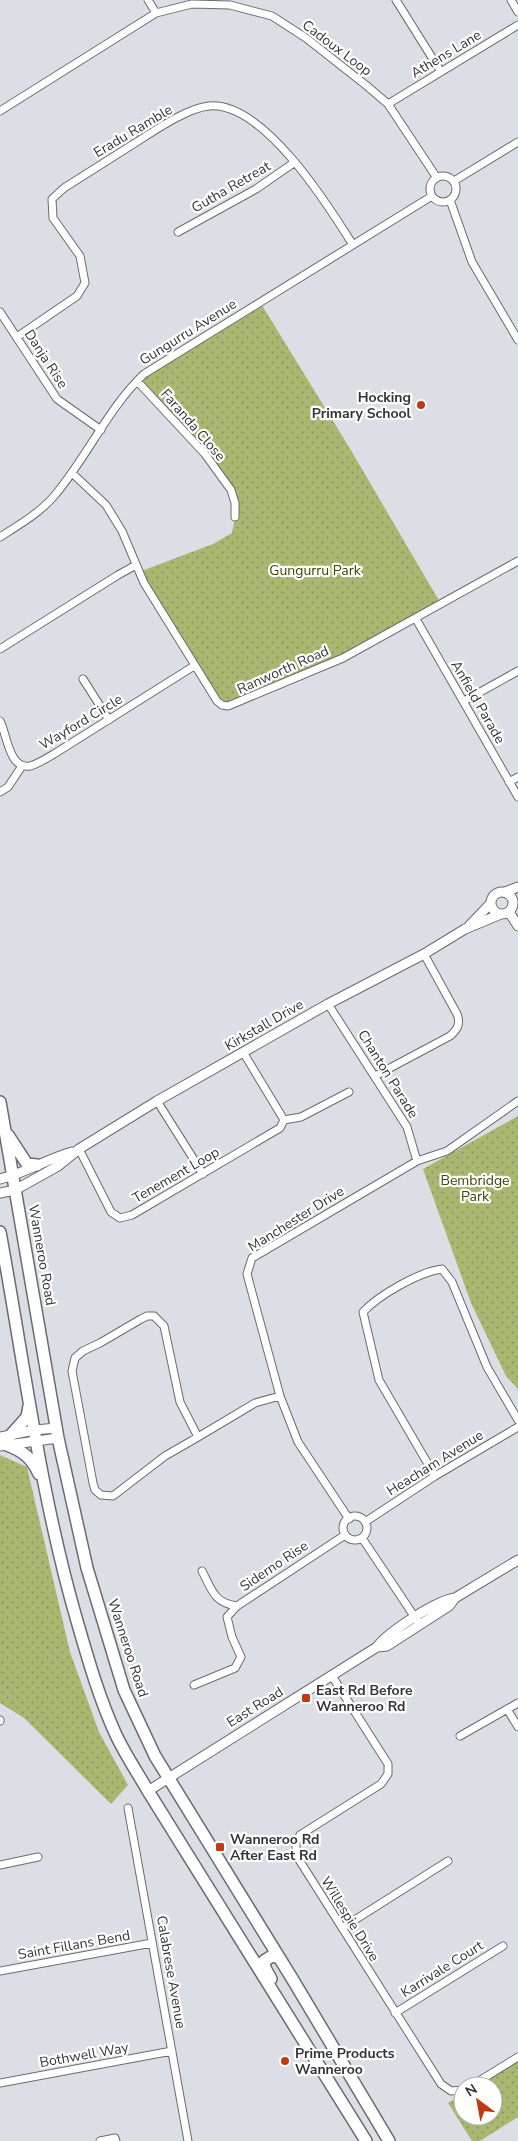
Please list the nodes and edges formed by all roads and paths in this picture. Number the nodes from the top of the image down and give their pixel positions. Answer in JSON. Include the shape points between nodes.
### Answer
{"nodes":[{"id":1,"x":148,"y":0,"type":"edge"},
{"id":2,"x":396,"y":0,"type":"edge"},
{"id":3,"x":511,"y":0,"type":"edge"},
{"id":4,"x":230,"y":2,"type":"edge"},
{"id":5,"x":518,"y":12,"type":"edge"},
{"id":6,"x":156,"y":14,"type":"junction"},
{"id":7,"x":518,"y":25,"type":"edge"},
{"id":8,"x":441,"y":72,"type":"junction"},
{"id":9,"x":388,"y":104,"type":"junction"},
{"id":10,"x":0,"y":111,"type":"edge"},
{"id":11,"x":518,"y":142,"type":"edge"},
{"id":12,"x":295,"y":162,"type":"junction"},
{"id":13,"x":437,"y":178,"type":"junction"},
{"id":14,"x":454,"y":181,"type":"junction"},
{"id":15,"x":432,"y":196,"type":"junction"},
{"id":16,"x":450,"y":200,"type":"junction"},
{"id":17,"x":178,"y":232,"type":"dead end"},
{"id":18,"x":353,"y":245,"type":"junction"},
{"id":19,"x":0,"y":312,"type":"edge"},
{"id":20,"x":17,"y":337,"type":"junction"},
{"id":21,"x":518,"y":340,"type":"edge"},
{"id":22,"x":137,"y":381,"type":"junction"},
{"id":23,"x":101,"y":430,"type":"junction"},
{"id":24,"x":72,"y":474,"type":"junction"},
{"id":25,"x":235,"y":517,"type":"dead end"},
{"id":26,"x":0,"y":536,"type":"edge"},
{"id":27,"x":518,"y":561,"type":"edge"},
{"id":28,"x":136,"y":566,"type":"junction"},
{"id":29,"x":416,"y":618,"type":"junction"},
{"id":30,"x":0,"y":649,"type":"edge"},
{"id":31,"x":194,"y":666,"type":"junction"},
{"id":32,"x":518,"y":671,"type":"edge"},
{"id":33,"x":83,"y":679,"type":"dead end"},
{"id":34,"x":464,"y":701,"type":"junction"},
{"id":35,"x":109,"y":720,"type":"junction"},
{"id":36,"x":0,"y":721,"type":"edge"},
{"id":37,"x":22,"y":766,"type":"junction"},
{"id":38,"x":518,"y":778,"type":"edge"},
{"id":39,"x":510,"y":782,"type":"junction"},
{"id":40,"x":0,"y":792,"type":"edge"},
{"id":41,"x":518,"y":798,"type":"edge"},
{"id":42,"x":518,"y":887,"type":"edge"},
{"id":43,"x":505,"y":892,"type":"junction"},
{"id":44,"x":490,"y":904,"type":"junction"},
{"id":45,"x":510,"y":908,"type":"edge"},
{"id":46,"x":518,"y":926,"type":"edge"},
{"id":47,"x":465,"y":929,"type":"junction"},
{"id":48,"x":424,"y":954,"type":"junction"},
{"id":49,"x":328,"y":1004,"type":"junction"},
{"id":50,"x":243,"y":1052,"type":"junction"},
{"id":51,"x":375,"y":1076,"type":"junction"},
{"id":52,"x":350,"y":1092,"type":"dead end"},
{"id":53,"x":157,"y":1101,"type":"junction"},
{"id":54,"x":518,"y":1101,"type":"edge"},
{"id":55,"x":0,"y":1102,"type":"edge"},
{"id":56,"x":284,"y":1120,"type":"junction"},
{"id":57,"x":4,"y":1127,"type":"junction"},
{"id":58,"x":79,"y":1149,"type":"junction"},
{"id":59,"x":417,"y":1161,"type":"junction"},
{"id":60,"x":37,"y":1165,"type":"junction"},
{"id":61,"x":203,"y":1174,"type":"junction"},
{"id":62,"x":13,"y":1176,"type":"junction"},
{"id":63,"x":0,"y":1179,"type":"edge"},
{"id":64,"x":15,"y":1190,"type":"junction"},
{"id":65,"x":0,"y":1193,"type":"edge"},
{"id":66,"x":0,"y":1232,"type":"edge"},
{"id":67,"x":280,"y":1396,"type":"junction"},
{"id":68,"x":30,"y":1401,"type":"junction"},
{"id":69,"x":518,"y":1420,"type":"edge"},
{"id":70,"x":518,"y":1427,"type":"edge"},
{"id":71,"x":58,"y":1433,"type":"junction"},
{"id":72,"x":35,"y":1435,"type":"junction"},
{"id":73,"x":198,"y":1437,"type":"junction"},
{"id":74,"x":5,"y":1441,"type":"edge"},
{"id":75,"x":435,"y":1476,"type":"junction"},
{"id":76,"x":46,"y":1492,"type":"junction"},
{"id":77,"x":349,"y":1519,"type":"junction"},
{"id":78,"x":365,"y":1522,"type":"junction"},
{"id":79,"x":345,"y":1535,"type":"junction"},
{"id":80,"x":362,"y":1538,"type":"junction"},
{"id":81,"x":518,"y":1560,"type":"edge"},
{"id":82,"x":202,"y":1571,"type":"dead end"},
{"id":83,"x":237,"y":1606,"type":"junction"},
{"id":84,"x":418,"y":1621,"type":"junction"},
{"id":85,"x":332,"y":1676,"type":"junction"},
{"id":86,"x":194,"y":1685,"type":"dead end"},
{"id":87,"x":518,"y":1703,"type":"edge"},
{"id":88,"x":507,"y":1709,"type":"junction"},
{"id":89,"x":518,"y":1727,"type":"edge"},
{"id":90,"x":460,"y":1736,"type":"dead end"},
{"id":91,"x":168,"y":1777,"type":"junction"},
{"id":92,"x":148,"y":1791,"type":"junction"},
{"id":93,"x":128,"y":1808,"type":"dead end"},
{"id":94,"x":38,"y":1857,"type":"dead end"},
{"id":95,"x":448,"y":1861,"type":"dead end"},
{"id":96,"x":0,"y":1865,"type":"edge"},
{"id":97,"x":342,"y":1928,"type":"junction"},
{"id":98,"x":152,"y":1943,"type":"junction"},
{"id":99,"x":503,"y":1946,"type":"dead end"},
{"id":100,"x":279,"y":1958,"type":"junction"},
{"id":101,"x":0,"y":1971,"type":"edge"},
{"id":102,"x":395,"y":2014,"type":"junction"},
{"id":103,"x":310,"y":2050,"type":"junction"},
{"id":104,"x":172,"y":2051,"type":"junction"},
{"id":105,"x":518,"y":2057,"type":"edge"},
{"id":106,"x":487,"y":2076,"type":"edge"},
{"id":107,"x":0,"y":2083,"type":"edge"},
{"id":108,"x":453,"y":2091,"type":"edge"},
{"id":109,"x":100,"y":2141,"type":"edge"},
{"id":110,"x":116,"y":2141,"type":"edge"},
{"id":111,"x":188,"y":2141,"type":"edge"},
{"id":112,"x":366,"y":2141,"type":"edge"},
{"id":113,"x":389,"y":2141,"type":"edge"}],
"edges":[{"from":1,"to":6,"type":"street"},
{"from":2,"to":8,"type":"street"},
{"from":3,"to":5,"type":"street"},
{"from":4,"to":6,"type":"street","name":"Cadoux Loop","via":[[192,4]]},
{"from":4,"to":9,"type":"street","name":"Cadoux Loop","via":[[272,16],[306,38]]},
{"from":6,"to":10,"type":"street","name":"Cadoux Loop"},
{"from":7,"to":8,"type":"street","name":"Athens Lane"},
{"from":8,"to":9,"type":"street","name":"Athens Lane"},
{"from":9,"to":13,"type":"street","name":"Cadoux Loop"},
{"from":11,"to":14,"type":"street"},
{"from":12,"to":17,"type":"street","name":"Gutha Retreat","via":[[256,189]]},
{"from":12,"to":18,"type":"street","name":"Eradu Ramble"},
{"from":12,"to":20,"type":"street","name":"Eradu Ramble","via":[[261,126],[231,109],[209,106],[176,117],[64,188],[52,199],[53,218],[80,256],[86,282],[77,296]]},
{"from":13,"to":14,"type":"street","via":[[446,176]]},
{"from":13,"to":15,"type":"street","via":[[430,187]]},
{"from":14,"to":16,"type":"street","via":[[457,190]]},
{"from":15,"to":16,"type":"street","via":[[441,202]]},
{"from":15,"to":18,"type":"street","name":"Gungurru Avenue"},
{"from":16,"to":21,"type":"street","via":[[472,262]]},
{"from":18,"to":22,"type":"street","name":"Gungurru Avenue"},
{"from":19,"to":20,"type":"street","name":"Danja Rise"},
{"from":20,"to":23,"type":"street","name":"Danja Rise","via":[[57,399]]},
{"from":22,"to":23,"type":"street","name":"Gungurru Avenue"},
{"from":22,"to":25,"type":"street","name":"Faranda Close","via":[[205,454],[231,490]]},
{"from":23,"to":24,"type":"street","name":"Gungurru Avenue"},
{"from":24,"to":26,"type":"street","name":"Gungurru Avenue","via":[[54,497]]},
{"from":24,"to":28,"type":"street","name":"Ranworth Road","via":[[106,505],[122,531]]},
{"from":27,"to":29,"type":"street","name":"Ranworth Road"},
{"from":28,"to":30,"type":"street","via":[[118,574]]},
{"from":28,"to":31,"type":"street","name":"Ranworth Road"},
{"from":29,"to":31,"type":"street","name":"Ranworth Road","via":[[343,658],[235,705],[222,705],[217,701]]},
{"from":29,"to":34,"type":"street","name":"Anfield Parade"},
{"from":31,"to":35,"type":"street","name":"Wayford Circle"},
{"from":32,"to":34,"type":"street"},
{"from":33,"to":35,"type":"street"},
{"from":34,"to":39,"type":"street","name":"Anfield Parade"},
{"from":35,"to":37,"type":"street","name":"Wayford Circle","via":[[32,766]]},
{"from":36,"to":37,"type":"street","via":[[14,760]]},
{"from":37,"to":40,"type":"street","via":[[8,787]]},
{"from":38,"to":39,"type":"street"},
{"from":39,"to":41,"type":"street","name":"Anfield Parade"},
{"from":42,"to":43,"type":"street"},
{"from":43,"to":44,"type":"street","via":[[495,894]]},
{"from":43,"to":45,"type":"street","via":[[511,896]]},
{"from":44,"to":45,"type":"street","via":[[493,910]]},
{"from":44,"to":47,"type":"street","name":"Kirkstall Drive"},
{"from":45,"to":46,"type":"street"},
{"from":45,"to":47,"type":"street","name":"Kirkstall Drive"},
{"from":47,"to":48,"type":"street","name":"Kirkstall Drive"},
{"from":48,"to":49,"type":"street","name":"Kirkstall Drive"},
{"from":48,"to":51,"type":"street","via":[[459,1019],[458,1028],[450,1036]]},
{"from":49,"to":50,"type":"street","name":"Kirkstall Drive"},
{"from":49,"to":51,"type":"street","name":"Chanton Parade"},
{"from":50,"to":53,"type":"street","name":"Kirkstall Drive"},
{"from":50,"to":56,"type":"street"},
{"from":51,"to":59,"type":"street","name":"Chanton Parade","via":[[407,1127]]},
{"from":52,"to":56,"type":"street","via":[[302,1118]]},
{"from":53,"to":58,"type":"street","name":"Kirkstall Drive"},
{"from":53,"to":61,"type":"street"},
{"from":54,"to":59,"type":"street","name":"Manchester Drive","via":[[447,1151]]},
{"from":55,"to":57,"type":"highway","name":"Wanneroo Road"},
{"from":56,"to":61,"type":"street","name":"Tenement Loop","via":[[280,1128]]},
{"from":57,"to":60,"type":"highway","via":[[27,1164]]},
{"from":57,"to":62,"type":"highway","name":"Wanneroo Road"},
{"from":58,"to":60,"type":"street","name":"Kirkstall Drive"},
{"from":58,"to":61,"type":"street","name":"Tenement Loop","via":[[111,1212],[120,1218],[132,1215]]},
{"from":58,"to":64,"type":"street","name":"Kirkstall Drive","via":[[58,1166]]},
{"from":59,"to":67,"type":"street","name":"Manchester Drive","via":[[252,1258],[247,1274]]},
{"from":60,"to":62,"type":"street","name":"Kirkstall Drive"},
{"from":62,"to":63,"type":"street","name":"Kirkstall Drive"},
{"from":62,"to":64,"type":"highway","name":"Wanneroo Road"},
{"from":64,"to":65,"type":"street","name":"Kirkstall Drive"},
{"from":64,"to":71,"type":"highway","name":"Wanneroo Road"},
{"from":66,"to":68,"type":"highway"},
{"from":67,"to":73,"type":"street","via":[[255,1403]]},
{"from":67,"to":77,"type":"street","name":"Manchester Drive","via":[[298,1442]]},
{"from":68,"to":72,"type":"highway"},
{"from":68,"to":74,"type":"highway","via":[[27,1418]]},
{"from":69,"to":75,"type":"street","via":[[486,1367],[452,1282],[442,1269],[428,1271],[372,1303],[363,1312],[379,1380]]},
{"from":70,"to":75,"type":"street","name":"Heacham Avenue"},
{"from":71,"to":72,"type":"street"},
{"from":71,"to":91,"type":"highway","name":"Wanneroo Road","via":[[87,1568],[115,1665],[142,1732]]},
{"from":72,"to":74,"type":"street"},
{"from":72,"to":76,"type":"highway"},
{"from":73,"to":73,"type":"street","via":[[165,1456],[113,1496],[101,1495],[93,1483],[72,1371],[75,1358],[141,1319],[154,1316],[164,1326],[180,1402]]},
{"from":74,"to":76,"type":"highway","via":[[31,1459]]},
{"from":75,"to":78,"type":"street","name":"Heacham Avenue"},
{"from":76,"to":92,"type":"highway","via":[[67,1585],[100,1694],[116,1736]]},
{"from":77,"to":78,"type":"street","via":[[356,1516]]},
{"from":77,"to":79,"type":"street","via":[[344,1528]]},
{"from":78,"to":80,"type":"street","via":[[367,1529]]},
{"from":79,"to":80,"type":"street","via":[[351,1539]]},
{"from":79,"to":83,"type":"street","name":"Siderno Rise"},
{"from":80,"to":84,"type":"street"},
{"from":81,"to":84,"type":"street","name":"East Road","via":[[455,1598],[445,1599]]},
{"from":82,"to":83,"type":"street","name":"Siderno Rise","via":[[216,1597],[225,1604]]},
{"from":83,"to":86,"type":"street","via":[[227,1617],[241,1656],[235,1668]]},
{"from":84,"to":85,"type":"street","name":"East Road","via":[[383,1638],[377,1647]]},
{"from":85,"to":91,"type":"street","name":"East Road"},
{"from":85,"to":97,"type":"street","name":"Willespie Drive","via":[[388,1764],[388,1774],[381,1784],[300,1835],[296,1843],[296,1855]]},
{"from":87,"to":88,"type":"street"},
{"from":88,"to":89,"type":"street"},
{"from":88,"to":90,"type":"street"},
{"from":91,"to":92,"type":"street","name":"East Road"},
{"from":91,"to":100,"type":"highway","name":"Wanneroo Road"},
{"from":92,"to":103,"type":"highway"},
{"from":93,"to":98,"type":"street","name":"Calabrese Avenue"},
{"from":94,"to":96,"type":"street"},
{"from":95,"to":97,"type":"street"},
{"from":97,"to":102,"type":"street","name":"Willespie Drive"},
{"from":98,"to":101,"type":"street","name":"Saint Fillans Bend"},
{"from":98,"to":104,"type":"street","name":"Calabrese Avenue"},
{"from":99,"to":102,"type":"street","name":"Karrivale Court"},
{"from":100,"to":103,"type":"highway","via":[[268,1957],[264,1961],[265,1968],[302,2028]]},
{"from":100,"to":113,"type":"highway","name":"Wanneroo Road"},
{"from":102,"to":108,"type":"street","name":"Willespie Drive","via":[[441,2084]]},
{"from":103,"to":112,"type":"highway"},
{"from":104,"to":107,"type":"street","name":"Bothwell Way"},
{"from":104,"to":111,"type":"street","name":"Calabrese Avenue"},
{"from":105,"to":106,"type":"street"},
{"from":109,"to":110,"type":"street","via":[[115,2138]]}]}
